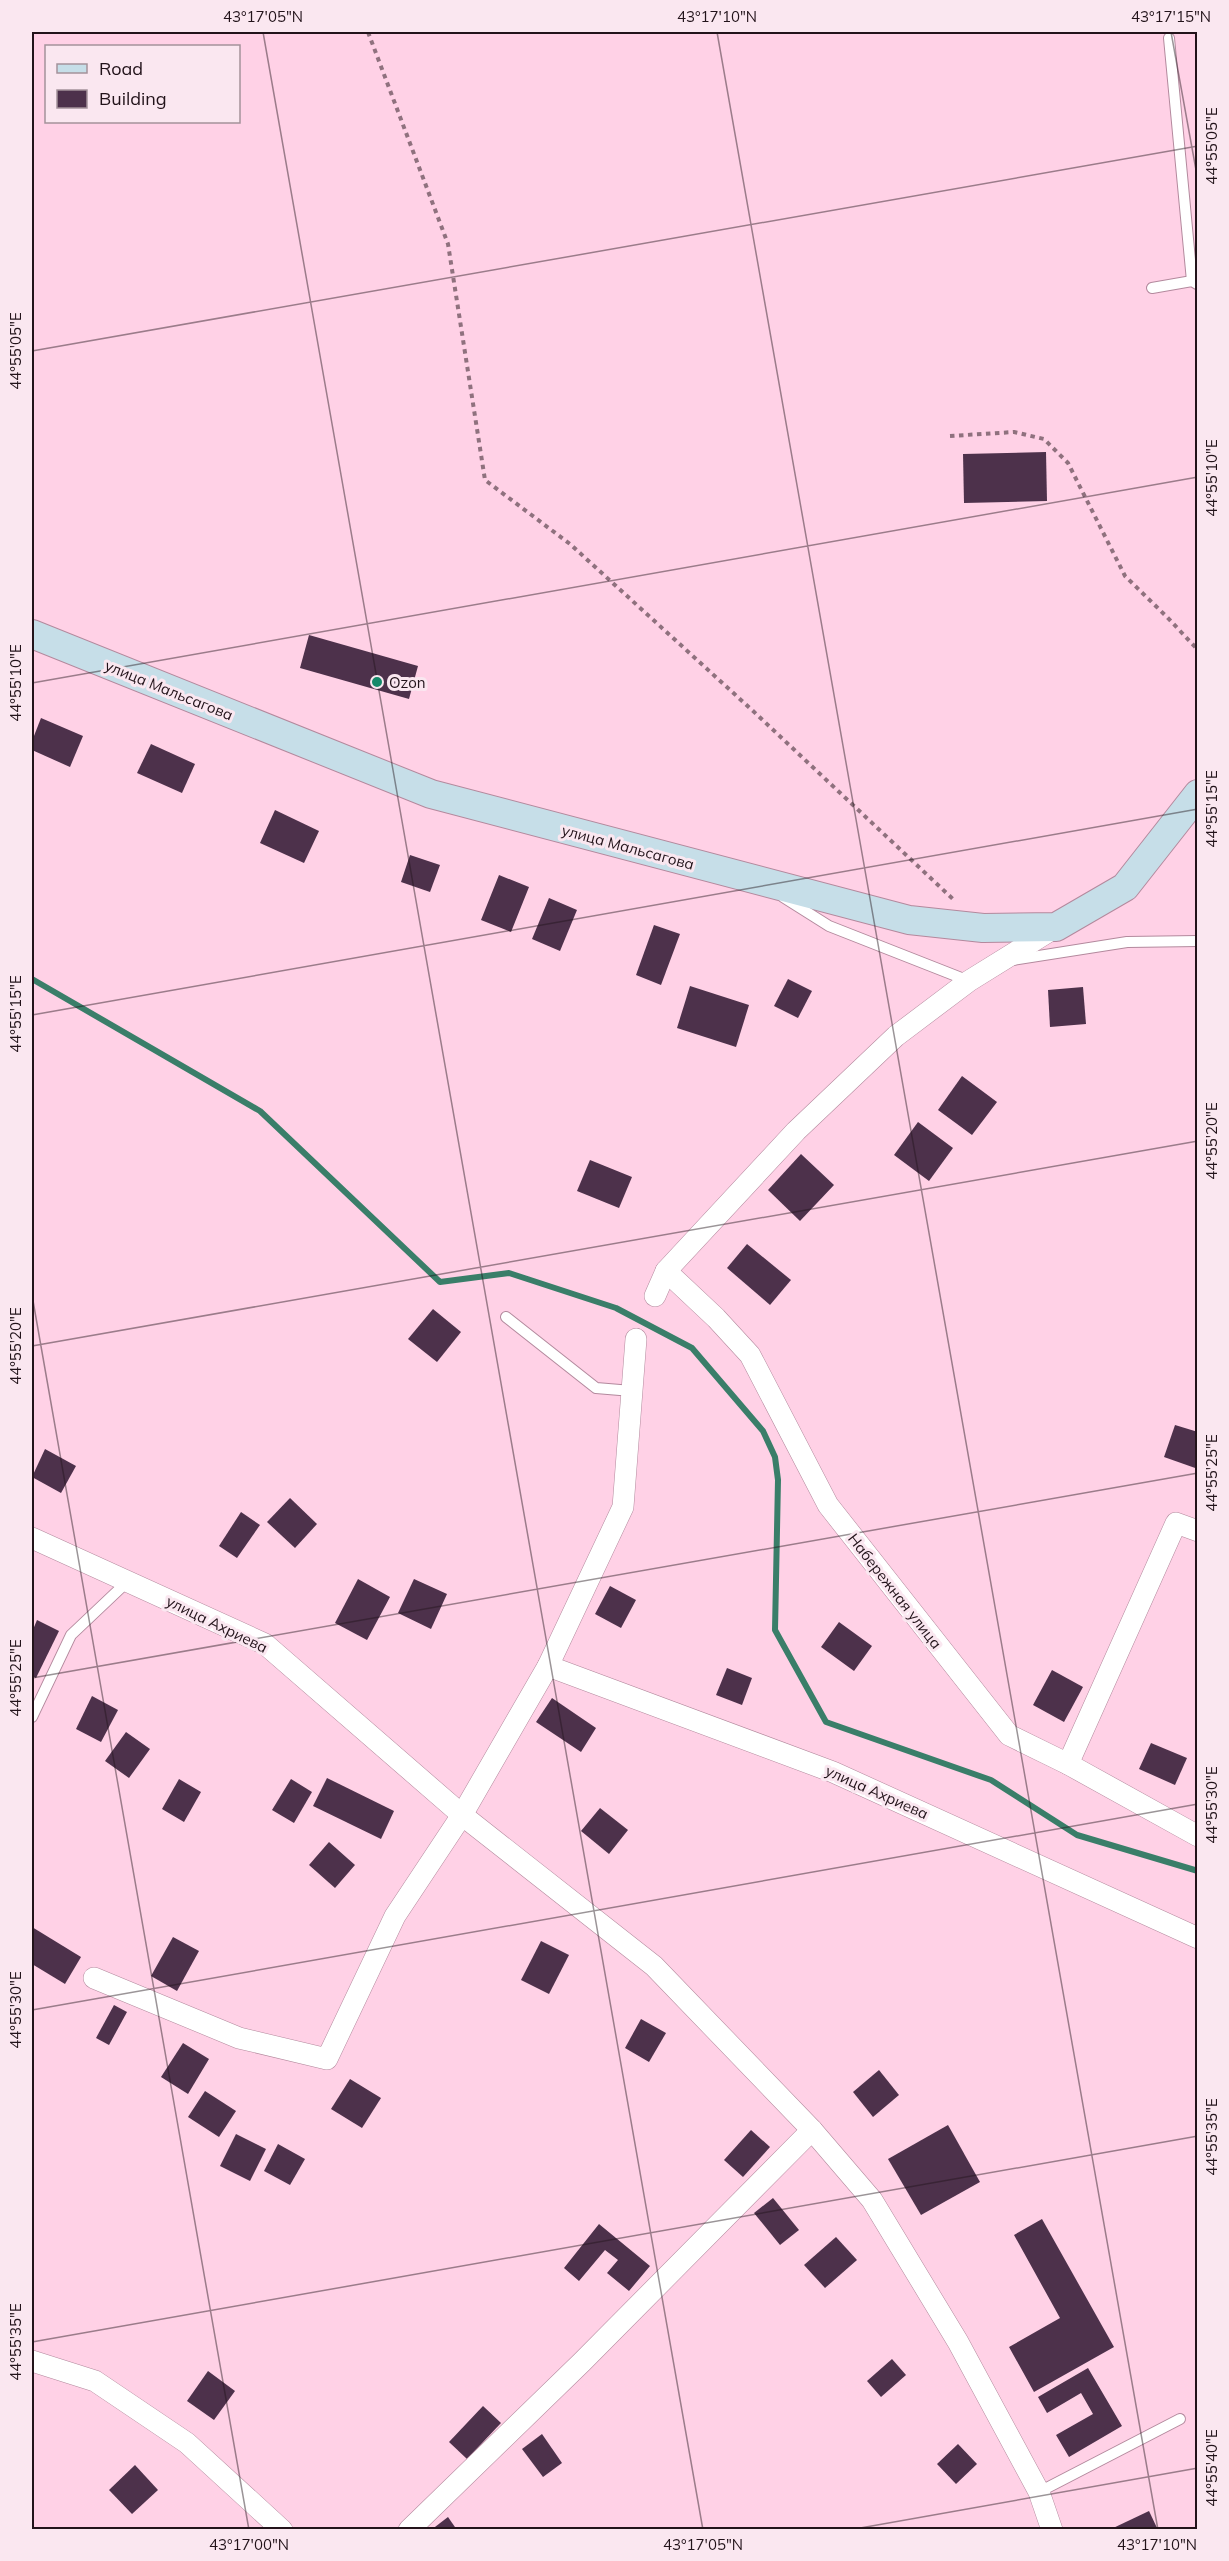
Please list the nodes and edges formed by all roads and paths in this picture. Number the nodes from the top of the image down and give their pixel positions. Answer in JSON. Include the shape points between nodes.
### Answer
{"nodes":[{"id":1,"x":368,"y":32,"type":"edge"},
{"id":2,"x":1169,"y":38,"type":"dead end"},
{"id":3,"x":1195,"y":282,"type":"edge"},
{"id":4,"x":1152,"y":288,"type":"dead end"},
{"id":5,"x":950,"y":436,"type":"dead end"},
{"id":6,"x":32,"y":634,"type":"edge"},
{"id":7,"x":1197,"y":650,"type":"edge"},
{"id":8,"x":1197,"y":794,"type":"edge"},
{"id":9,"x":757,"y":881,"type":"junction"},
{"id":10,"x":958,"y":904,"type":"dead end"},
{"id":11,"x":1056,"y":927,"type":"junction"},
{"id":12,"x":1197,"y":941,"type":"edge"},
{"id":13,"x":1001,"y":961,"type":"junction"},
{"id":14,"x":969,"y":981,"type":"junction"},
{"id":15,"x":666,"y":1271,"type":"junction"},
{"id":16,"x":655,"y":1296,"type":"dead end"},
{"id":17,"x":506,"y":1317,"type":"dead end"},
{"id":18,"x":636,"y":1339,"type":"dead end"},
{"id":19,"x":632,"y":1391,"type":"junction"},
{"id":20,"x":1197,"y":1531,"type":"edge"},
{"id":21,"x":32,"y":1538,"type":"edge"},
{"id":22,"x":127,"y":1582,"type":"junction"},
{"id":23,"x":548,"y":1666,"type":"junction"},
{"id":24,"x":32,"y":1717,"type":"edge"},
{"id":25,"x":1068,"y":1764,"type":"junction"},
{"id":26,"x":462,"y":1815,"type":"junction"},
{"id":27,"x":1197,"y":1836,"type":"edge"},
{"id":28,"x":1197,"y":1938,"type":"edge"},
{"id":29,"x":94,"y":1978,"type":"dead end"},
{"id":30,"x":812,"y":2130,"type":"junction"},
{"id":31,"x":32,"y":2361,"type":"edge"},
{"id":32,"x":1180,"y":2419,"type":"dead end"},
{"id":33,"x":1039,"y":2492,"type":"junction"},
{"id":34,"x":281,"y":2529,"type":"edge"},
{"id":35,"x":410,"y":2529,"type":"edge"},
{"id":36,"x":1052,"y":2529,"type":"edge"}],
"edges":[{"from":1,"to":10,"type":"path","via":[[448,244],[485,480],[570,544]]},
{"from":2,"to":3,"type":"lane"},
{"from":3,"to":4,"type":"lane"},
{"from":5,"to":7,"type":"path","via":[[1014,432],[1044,439],[1068,463],[1125,576]]},
{"from":6,"to":9,"type":"street","name":"улица Мальсагова","via":[[431,794]]},
{"from":8,"to":11,"type":"street","name":"улица Мальсагова","via":[[1125,887]]},
{"from":9,"to":11,"type":"street","name":"улица Мальсагова","via":[[909,920],[983,928]]},
{"from":9,"to":14,"type":"lane","via":[[829,926]]},
{"from":11,"to":13,"type":"street"},
{"from":12,"to":13,"type":"lane","via":[[1127,942]]},
{"from":13,"to":14,"type":"street"},
{"from":14,"to":15,"type":"street","via":[[896,1036],[796,1131]]},
{"from":15,"to":16,"type":"street"},
{"from":15,"to":25,"type":"street","name":"Набережная улица","via":[[750,1354],[828,1505],[1009,1735]]},
{"from":17,"to":19,"type":"lane","via":[[596,1388]]},
{"from":18,"to":19,"type":"street"},
{"from":19,"to":23,"type":"street","via":[[623,1508]]},
{"from":20,"to":25,"type":"street","via":[[1176,1523]]},
{"from":21,"to":22,"type":"street","name":"улица Ахриева"},
{"from":22,"to":24,"type":"lane","via":[[71,1635]]},
{"from":22,"to":26,"type":"street","name":"улица Ахриева","via":[[265,1644]]},
{"from":23,"to":26,"type":"street"},
{"from":23,"to":28,"type":"street","name":"улица Ахриева","via":[[832,1772]]},
{"from":25,"to":27,"type":"street","name":"Набережная улица"},
{"from":26,"to":29,"type":"street","via":[[395,1916],[327,2059],[239,2038]]},
{"from":26,"to":30,"type":"street","name":"улица Ахриева","via":[[654,1966]]},
{"from":30,"to":33,"type":"street","name":"улица Ахриева","via":[[872,2200],[958,2342]]},
{"from":30,"to":35,"type":"street"},
{"from":31,"to":34,"type":"street","via":[[95,2381],[150,2418],[187,2443]]},
{"from":32,"to":33,"type":"lane"},
{"from":33,"to":36,"type":"street","name":"улица Ахриева"}]}
